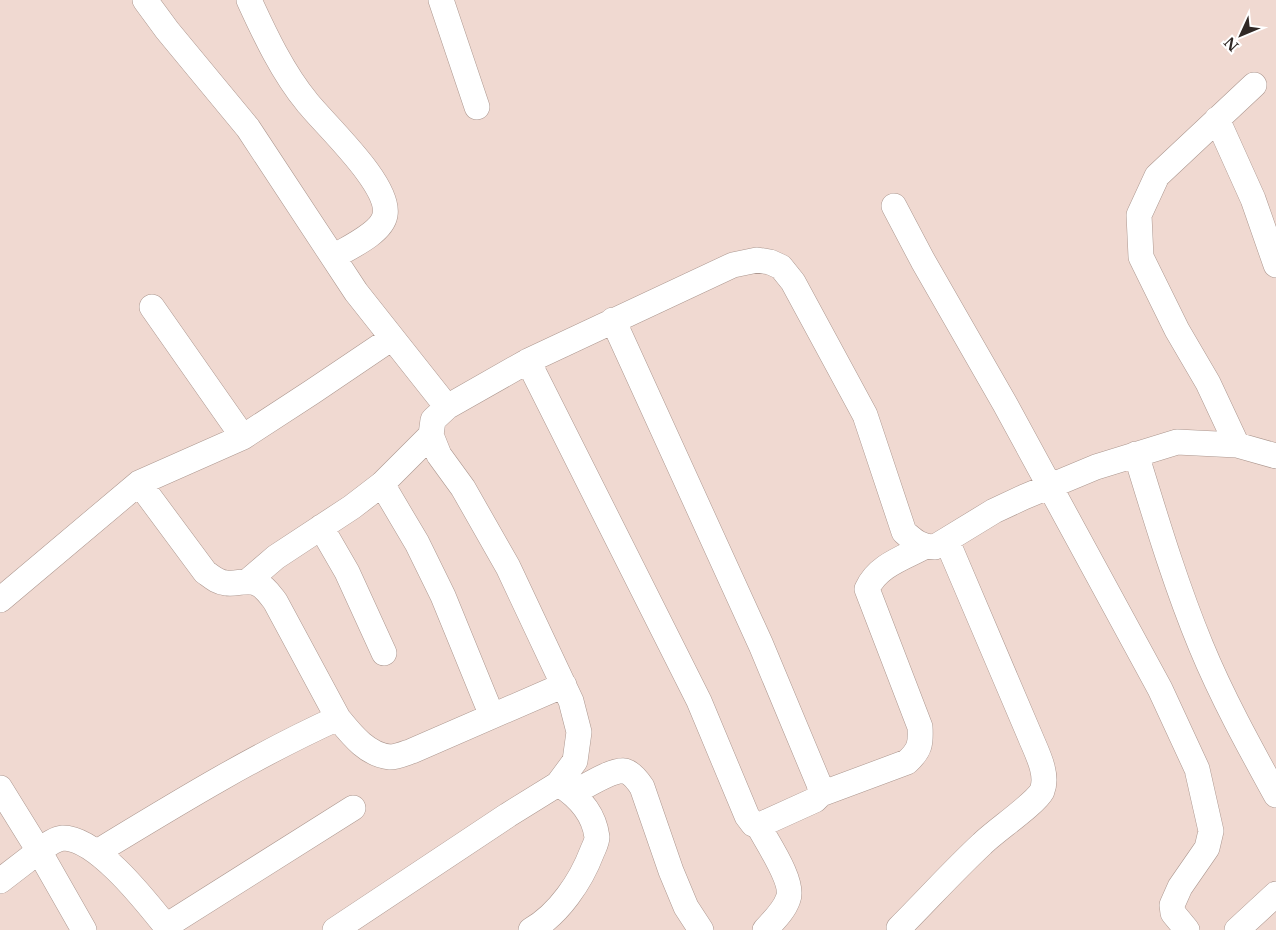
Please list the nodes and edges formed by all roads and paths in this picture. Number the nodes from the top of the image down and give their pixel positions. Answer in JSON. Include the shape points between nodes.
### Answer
{"nodes":[{"id":1,"x":145,"y":0,"type":"edge"},
{"id":2,"x":249,"y":0,"type":"edge"},
{"id":3,"x":441,"y":0,"type":"edge"},
{"id":4,"x":1254,"y":85,"type":"dead end"},
{"id":5,"x":477,"y":107,"type":"dead end"},
{"id":6,"x":1217,"y":119,"type":"junction"},
{"id":7,"x":894,"y":206,"type":"dead end"},
{"id":8,"x":334,"y":257,"type":"junction"},
{"id":9,"x":1276,"y":265,"type":"edge"},
{"id":10,"x":152,"y":308,"type":"dead end"},
{"id":11,"x":613,"y":320,"type":"junction"},
{"id":12,"x":392,"y":338,"type":"junction"},
{"id":13,"x":528,"y":361,"type":"junction"},
{"id":14,"x":447,"y":407,"type":"junction"},
{"id":15,"x":431,"y":435,"type":"junction"},
{"id":16,"x":243,"y":437,"type":"junction"},
{"id":17,"x":1237,"y":445,"type":"junction"},
{"id":18,"x":1136,"y":454,"type":"junction"},
{"id":19,"x":1276,"y":456,"type":"edge"},
{"id":20,"x":139,"y":483,"type":"junction"},
{"id":21,"x":382,"y":484,"type":"junction"},
{"id":22,"x":1050,"y":486,"type":"junction"},
{"id":23,"x":322,"y":527,"type":"junction"},
{"id":24,"x":936,"y":544,"type":"junction"},
{"id":25,"x":248,"y":581,"type":"junction"},
{"id":26,"x":0,"y":600,"type":"edge"},
{"id":27,"x":384,"y":654,"type":"dead end"},
{"id":28,"x":564,"y":685,"type":"junction"},
{"id":29,"x":492,"y":716,"type":"junction"},
{"id":30,"x":338,"y":718,"type":"junction"},
{"id":31,"x":0,"y":788,"type":"edge"},
{"id":32,"x":565,"y":789,"type":"junction"},
{"id":33,"x":821,"y":794,"type":"junction"},
{"id":34,"x":1276,"y":796,"type":"edge"},
{"id":35,"x":353,"y":808,"type":"dead end"},
{"id":36,"x":758,"y":825,"type":"junction"},
{"id":37,"x":39,"y":851,"type":"junction"},
{"id":38,"x":97,"y":852,"type":"junction"},
{"id":39,"x":0,"y":880,"type":"edge"},
{"id":40,"x":1276,"y":894,"type":"edge"},
{"id":41,"x":562,"y":903,"type":"junction"},
{"id":42,"x":168,"y":928,"type":"edge"},
{"id":43,"x":896,"y":929,"type":"edge"},
{"id":44,"x":84,"y":930,"type":"edge"},
{"id":45,"x":335,"y":930,"type":"edge"},
{"id":46,"x":531,"y":930,"type":"edge"},
{"id":47,"x":563,"y":930,"type":"edge"},
{"id":48,"x":701,"y":930,"type":"edge"},
{"id":49,"x":765,"y":930,"type":"edge"},
{"id":50,"x":1187,"y":930,"type":"edge"},
{"id":51,"x":1237,"y":930,"type":"edge"}],
"edges":[{"from":1,"to":8,"type":"street","via":[[248,128]]},
{"from":2,"to":8,"type":"street","via":[[284,68],[302,95],[340,137],[373,179],[382,196],[386,214],[381,226]]},
{"from":3,"to":5,"type":"street"},
{"from":4,"to":6,"type":"street"},
{"from":6,"to":9,"type":"street","via":[[1253,199]]},
{"from":6,"to":17,"type":"street","via":[[1157,176],[1139,215],[1141,257]]},
{"from":7,"to":22,"type":"street"},
{"from":8,"to":12,"type":"street"},
{"from":10,"to":16,"type":"street"},
{"from":11,"to":13,"type":"street"},
{"from":11,"to":24,"type":"street","via":[[733,265],[757,260],[781,267],[793,282],[865,415],[904,532],[915,542]]},
{"from":11,"to":33,"type":"street","via":[[761,645]]},
{"from":12,"to":14,"type":"street"},
{"from":12,"to":16,"type":"street"},
{"from":13,"to":14,"type":"street"},
{"from":13,"to":36,"type":"street","via":[[700,701],[747,816]]},
{"from":14,"to":15,"type":"street","via":[[433,420]]},
{"from":15,"to":21,"type":"street"},
{"from":15,"to":28,"type":"street","via":[[439,455],[463,488],[508,567]]},
{"from":16,"to":20,"type":"street"},
{"from":17,"to":18,"type":"street","via":[[1177,442]]},
{"from":17,"to":19,"type":"street"},
{"from":18,"to":22,"type":"street","via":[[1096,466]]},
{"from":18,"to":34,"type":"street","via":[[1178,587],[1201,646]]},
{"from":20,"to":25,"type":"street","via":[[205,572],[228,584]]},
{"from":20,"to":26,"type":"street"},
{"from":21,"to":23,"type":"street"},
{"from":21,"to":29,"type":"street","via":[[417,543],[443,596]]},
{"from":22,"to":24,"type":"street","via":[[994,511]]},
{"from":22,"to":50,"type":"street","via":[[1160,689],[1197,769],[1211,831],[1207,848],[1180,887],[1172,905],[1173,913]]},
{"from":23,"to":25,"type":"street","via":[[276,557]]},
{"from":23,"to":27,"type":"street","via":[[348,572]]},
{"from":24,"to":33,"type":"street","via":[[881,570],[867,589],[920,727],[921,742],[916,754],[907,762]]},
{"from":24,"to":43,"type":"street","via":[[1030,736],[1045,781],[1042,792],[1033,801],[983,843]]},
{"from":25,"to":30,"type":"street","via":[[259,584],[276,601]]},
{"from":28,"to":29,"type":"street"},
{"from":28,"to":32,"type":"street","via":[[579,732],[575,761]]},
{"from":29,"to":30,"type":"street","via":[[392,757],[377,754],[360,743]]},
{"from":30,"to":38,"type":"street","via":[[198,790]]},
{"from":31,"to":37,"type":"street"},
{"from":32,"to":41,"type":"street","via":[[583,804],[592,819],[597,839],[576,885]]},
{"from":32,"to":45,"type":"street","via":[[508,814]]},
{"from":32,"to":48,"type":"street","via":[[615,771],[626,771],[636,778],[686,907]]},
{"from":33,"to":36,"type":"street","via":[[815,800]]},
{"from":35,"to":42,"type":"street"},
{"from":36,"to":49,"type":"street","via":[[787,880],[790,893],[779,915]]},
{"from":37,"to":38,"type":"street","via":[[62,838],[80,842]]},
{"from":37,"to":39,"type":"street"},
{"from":37,"to":44,"type":"street"},
{"from":38,"to":42,"type":"street"},
{"from":40,"to":51,"type":"street"},
{"from":41,"to":46,"type":"street"},
{"from":41,"to":47,"type":"street"}]}
